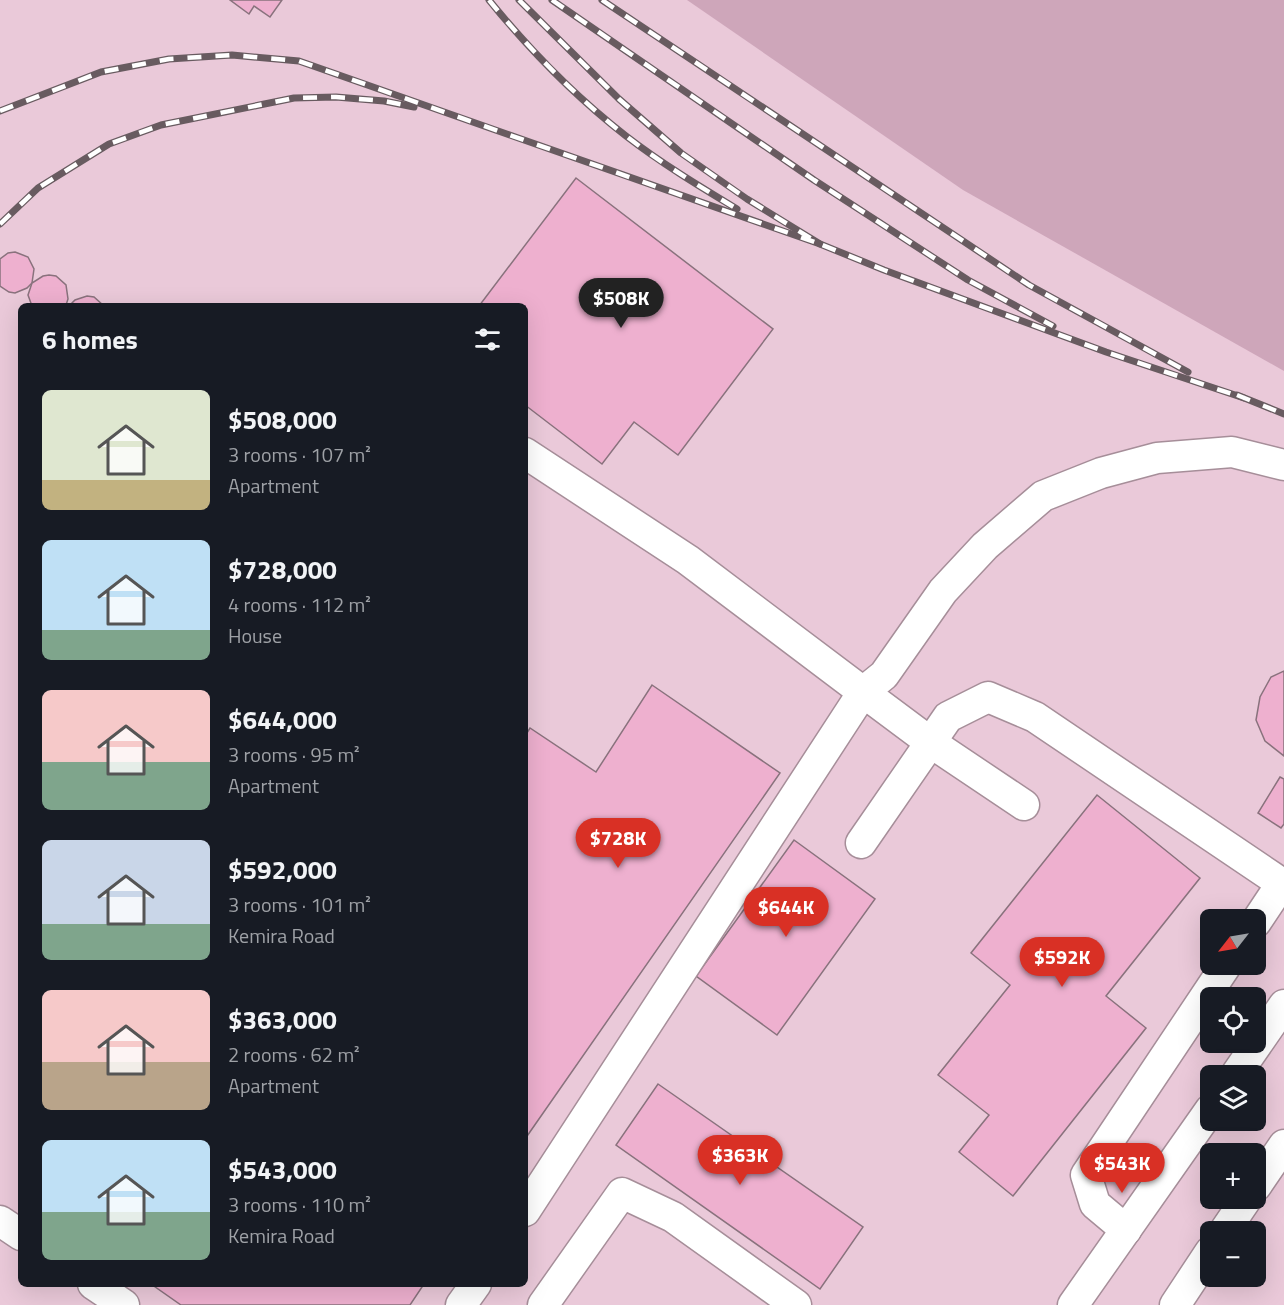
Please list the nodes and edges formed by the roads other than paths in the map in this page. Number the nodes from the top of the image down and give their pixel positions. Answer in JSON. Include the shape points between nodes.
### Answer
{"nodes":[{"id":1,"x":528,"y":455,"type":"edge"},
{"id":2,"x":1284,"y":465,"type":"edge"},
{"id":3,"x":863,"y":692,"type":"junction"},
{"id":4,"x":930,"y":742,"type":"junction"},
{"id":5,"x":1024,"y":805,"type":"dead end"},
{"id":6,"x":861,"y":843,"type":"dead end"},
{"id":7,"x":1283,"y":884,"type":"edge"},
{"id":8,"x":1265,"y":909,"type":"edge"},
{"id":9,"x":1220,"y":975,"type":"edge"},
{"id":10,"x":1284,"y":1005,"type":"edge"},
{"id":11,"x":1243,"y":1065,"type":"edge"},
{"id":12,"x":1200,"y":1124,"type":"edge"},
{"id":13,"x":1284,"y":1145,"type":"edge"},
{"id":14,"x":1266,"y":1171,"type":"edge"},
{"id":15,"x":528,"y":1205,"type":"edge"},
{"id":16,"x":0,"y":1221,"type":"edge"},
{"id":17,"x":1126,"y":1230,"type":"junction"},
{"id":18,"x":18,"y":1233,"type":"edge"},
{"id":19,"x":1200,"y":1266,"type":"edge"},
{"id":20,"x":97,"y":1287,"type":"edge"},
{"id":21,"x":474,"y":1287,"type":"edge"},
{"id":22,"x":124,"y":1305,"type":"edge"},
{"id":23,"x":461,"y":1305,"type":"edge"},
{"id":24,"x":543,"y":1305,"type":"edge"},
{"id":25,"x":796,"y":1305,"type":"edge"},
{"id":26,"x":1073,"y":1305,"type":"edge"},
{"id":27,"x":1175,"y":1305,"type":"edge"}],
"edges":[{"from":1,"to":3,"type":"street","via":[[688,560]]},
{"from":2,"to":3,"type":"street","via":[[1232,452],[1157,458],[1101,472],[1043,496],[985,546],[943,591],[884,675]]},
{"from":3,"to":4,"type":"street"},
{"from":3,"to":15,"type":"street"},
{"from":4,"to":5,"type":"street"},
{"from":4,"to":6,"type":"street"},
{"from":4,"to":7,"type":"street","via":[[948,717],[988,697],[1035,717]]},
{"from":7,"to":8,"type":"street"},
{"from":9,"to":17,"type":"street","via":[[1086,1174],[1095,1204]]},
{"from":10,"to":11,"type":"street"},
{"from":12,"to":17,"type":"street"},
{"from":13,"to":14,"type":"street"},
{"from":16,"to":18,"type":"street"},
{"from":17,"to":26,"type":"street"},
{"from":19,"to":27,"type":"street"},
{"from":20,"to":22,"type":"street"},
{"from":21,"to":23,"type":"street"},
{"from":24,"to":25,"type":"street","via":[[622,1193],[673,1217]]}]}
